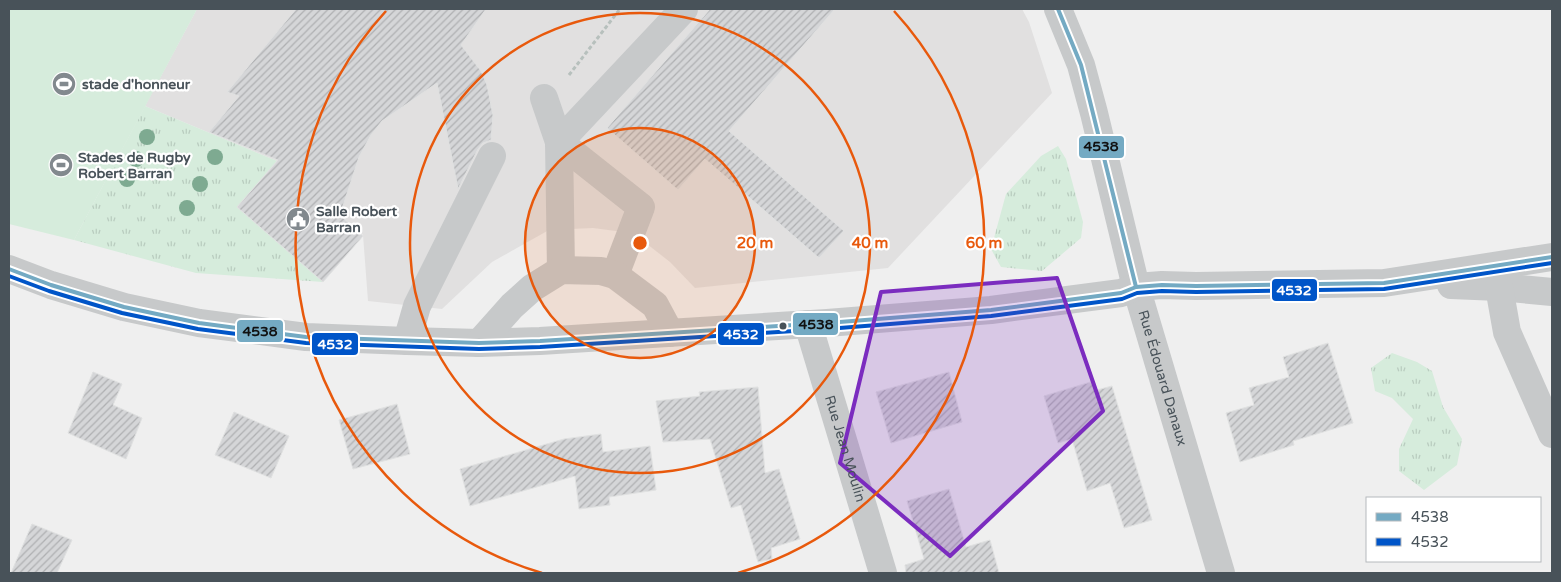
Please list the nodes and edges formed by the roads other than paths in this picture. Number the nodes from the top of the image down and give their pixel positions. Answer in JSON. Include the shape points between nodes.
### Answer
{"nodes":[{"id":1,"x":684,"y":9,"type":"edge"},
{"id":2,"x":1058,"y":9,"type":"edge"},
{"id":3,"x":544,"y":98,"type":"dead end"},
{"id":4,"x":559,"y":142,"type":"junction"},
{"id":5,"x":492,"y":156,"type":"dead end"},
{"id":6,"x":1552,"y":257,"type":"edge"},
{"id":7,"x":9,"y":269,"type":"edge"},
{"id":8,"x":561,"y":270,"type":"junction"},
{"id":9,"x":615,"y":275,"type":"junction"},
{"id":10,"x":1384,"y":283,"type":"junction"},
{"id":11,"x":1136,"y":287,"type":"junction"},
{"id":12,"x":1499,"y":287,"type":"junction"},
{"id":13,"x":1552,"y":292,"type":"edge"},
{"id":14,"x":808,"y":324,"type":"junction"},
{"id":15,"x":670,"y":333,"type":"junction"},
{"id":16,"x":407,"y":341,"type":"junction"},
{"id":17,"x":479,"y":343,"type":"junction"},
{"id":18,"x":1552,"y":434,"type":"edge"},
{"id":19,"x":883,"y":573,"type":"edge"},
{"id":20,"x":1221,"y":573,"type":"edge"}],
"edges":[{"from":1,"to":4,"type":"street"},
{"from":2,"to":11,"type":"street","name":"Rue Édouard Danaux","via":[[1081,65]]},
{"from":3,"to":4,"type":"street"},
{"from":4,"to":8,"type":"street"},
{"from":4,"to":9,"type":"street","via":[[648,213]]},
{"from":5,"to":16,"type":"street","via":[[417,306]]},
{"from":6,"to":10,"type":"street"},
{"from":7,"to":16,"type":"street","via":[[124,307],[199,323],[306,337]]},
{"from":8,"to":9,"type":"street","via":[[601,271]]},
{"from":8,"to":17,"type":"street","via":[[532,288]]},
{"from":9,"to":15,"type":"street","via":[[655,305]]},
{"from":10,"to":11,"type":"street","via":[[1162,284]]},
{"from":10,"to":12,"type":"street"},
{"from":11,"to":14,"type":"street","via":[[1121,293],[991,310]]},
{"from":11,"to":20,"type":"street","name":"Rue Édouard Danaux"},
{"from":12,"to":13,"type":"street"},
{"from":12,"to":18,"type":"street","via":[[1507,332]]},
{"from":14,"to":15,"type":"street"},
{"from":14,"to":19,"type":"street","name":"Rue Jean Moulin"},
{"from":15,"to":17,"type":"street"},
{"from":16,"to":17,"type":"street"}]}
